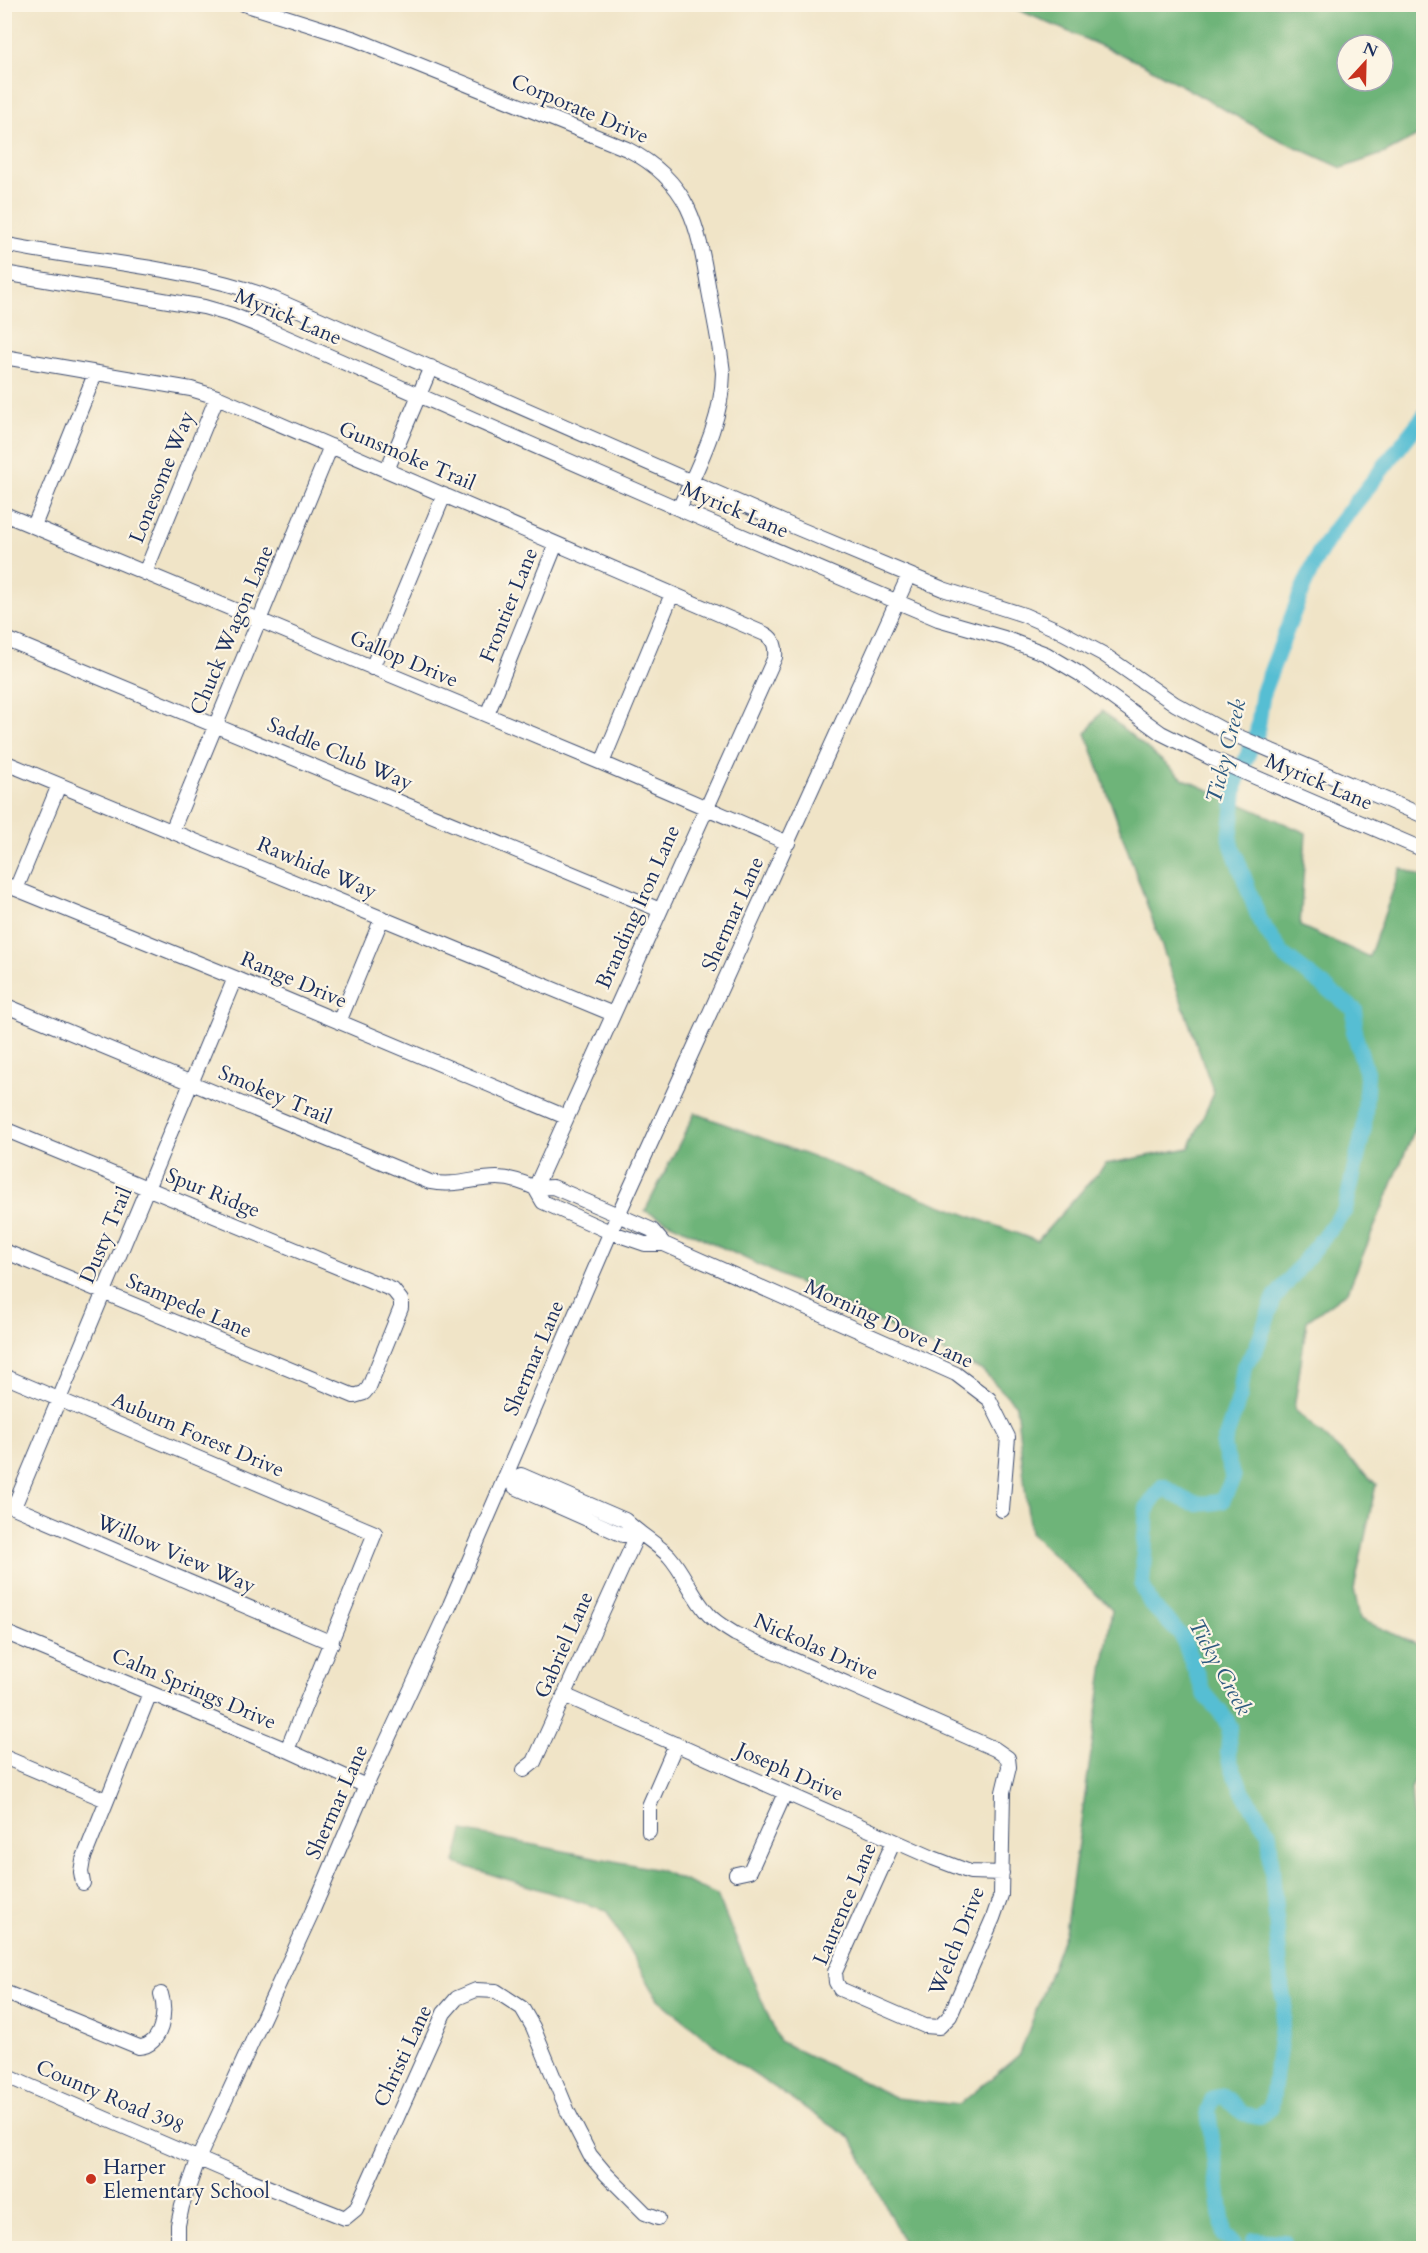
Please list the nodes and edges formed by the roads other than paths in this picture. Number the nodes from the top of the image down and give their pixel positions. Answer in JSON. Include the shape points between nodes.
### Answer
{"nodes":[{"id":1,"x":244,"y":4,"type":"edge"},
{"id":2,"x":4,"y":244,"type":"edge"},
{"id":3,"x":4,"y":273,"type":"edge"},
{"id":4,"x":4,"y":357,"type":"edge"},
{"id":5,"x":431,"y":367,"type":"junction"},
{"id":6,"x":95,"y":374,"type":"junction"},
{"id":7,"x":419,"y":396,"type":"junction"},
{"id":8,"x":217,"y":397,"type":"junction"},
{"id":9,"x":331,"y":446,"type":"junction"},
{"id":10,"x":387,"y":470,"type":"junction"},
{"id":11,"x":691,"y":481,"type":"junction"},
{"id":12,"x":444,"y":495,"type":"junction"},
{"id":13,"x":679,"y":509,"type":"junction"},
{"id":14,"x":4,"y":514,"type":"edge"},
{"id":15,"x":34,"y":526,"type":"junction"},
{"id":16,"x":556,"y":544,"type":"junction"},
{"id":17,"x":145,"y":573,"type":"junction"},
{"id":18,"x":909,"y":575,"type":"junction"},
{"id":19,"x":672,"y":594,"type":"junction"},
{"id":20,"x":897,"y":602,"type":"junction"},
{"id":21,"x":258,"y":620,"type":"junction"},
{"id":22,"x":4,"y":638,"type":"edge"},
{"id":23,"x":775,"y":644,"type":"joint"},
{"id":24,"x":372,"y":668,"type":"junction"},
{"id":25,"x":487,"y":715,"type":"junction"},
{"id":26,"x":215,"y":725,"type":"junction"},
{"id":27,"x":4,"y":762,"type":"edge"},
{"id":28,"x":602,"y":763,"type":"junction"},
{"id":29,"x":59,"y":785,"type":"junction"},
{"id":30,"x":706,"y":808,"type":"junction"},
{"id":31,"x":1424,"y":816,"type":"edge"},
{"id":32,"x":172,"y":831,"type":"junction"},
{"id":33,"x":788,"y":843,"type":"junction"},
{"id":34,"x":1424,"y":850,"type":"edge"},
{"id":35,"x":10,"y":886,"type":"edge"},
{"id":36,"x":660,"y":910,"type":"junction"},
{"id":37,"x":382,"y":918,"type":"junction"},
{"id":38,"x":235,"y":978,"type":"junction"},
{"id":39,"x":4,"y":1005,"type":"edge"},
{"id":40,"x":613,"y":1014,"type":"junction"},
{"id":41,"x":339,"y":1022,"type":"junction"},
{"id":42,"x":192,"y":1083,"type":"junction"},
{"id":43,"x":566,"y":1117,"type":"junction"},
{"id":44,"x":4,"y":1129,"type":"edge"},
{"id":45,"x":535,"y":1188,"type":"junction"},
{"id":46,"x":148,"y":1189,"type":"junction"},
{"id":47,"x":618,"y":1215,"type":"junction"},
{"id":48,"x":610,"y":1232,"type":"junction"},
{"id":49,"x":664,"y":1244,"type":"junction"},
{"id":50,"x":4,"y":1251,"type":"edge"},
{"id":51,"x":104,"y":1293,"type":"junction"},
{"id":52,"x":4,"y":1376,"type":"edge"},
{"id":53,"x":358,"y":1396,"type":"joint"},
{"id":54,"x":60,"y":1399,"type":"junction"},
{"id":55,"x":510,"y":1477,"type":"junction"},
{"id":56,"x":9,"y":1505,"type":"edge"},
{"id":57,"x":1002,"y":1510,"type":"dead end"},
{"id":58,"x":638,"y":1533,"type":"junction"},
{"id":59,"x":4,"y":1632,"type":"edge"},
{"id":60,"x":332,"y":1643,"type":"junction"},
{"id":61,"x":150,"y":1694,"type":"junction"},
{"id":62,"x":564,"y":1695,"type":"junction"},
{"id":63,"x":676,"y":1744,"type":"junction"},
{"id":64,"x":287,"y":1750,"type":"junction"},
{"id":65,"x":4,"y":1757,"type":"edge"},
{"id":66,"x":1008,"y":1758,"type":"joint"},
{"id":67,"x":524,"y":1770,"type":"dead end"},
{"id":68,"x":366,"y":1786,"type":"junction"},
{"id":69,"x":785,"y":1793,"type":"junction"},
{"id":70,"x":106,"y":1800,"type":"junction"},
{"id":71,"x":649,"y":1832,"type":"dead end"},
{"id":72,"x":894,"y":1841,"type":"junction"},
{"id":73,"x":1002,"y":1872,"type":"junction"},
{"id":74,"x":736,"y":1874,"type":"dead end"},
{"id":75,"x":83,"y":1883,"type":"dead end"},
{"id":76,"x":4,"y":1992,"type":"edge"},
{"id":77,"x":161,"y":1994,"type":"dead end"},
{"id":78,"x":939,"y":2026,"type":"joint"},
{"id":79,"x":4,"y":2075,"type":"edge"},
{"id":80,"x":199,"y":2157,"type":"junction"},
{"id":81,"x":658,"y":2218,"type":"dead end"},
{"id":82,"x":178,"y":2248,"type":"edge"}],
"edges":[{"from":1,"to":11,"type":"street","name":"Corporate Drive","via":[[355,39],[627,149],[646,159],[669,180],[698,228],[723,373],[716,421]]},
{"from":2,"to":5,"type":"street","name":"Myrick Lane","via":[[229,283]]},
{"from":3,"to":7,"type":"street","name":"Myrick Lane","via":[[219,311]]},
{"from":4,"to":6,"type":"street","name":"Gunsmoke Trail"},
{"from":5,"to":7,"type":"street"},
{"from":5,"to":11,"type":"street","name":"Myrick Lane"},
{"from":6,"to":8,"type":"street","name":"Gunsmoke Trail","via":[[191,389]]},
{"from":6,"to":15,"type":"street"},
{"from":7,"to":10,"type":"street"},
{"from":7,"to":13,"type":"street","name":"Myrick Lane"},
{"from":8,"to":9,"type":"street","name":"Gunsmoke Trail"},
{"from":8,"to":17,"type":"street","name":"Lonesome Way"},
{"from":9,"to":10,"type":"street","name":"Gunsmoke Trail"},
{"from":9,"to":21,"type":"street","name":"Chuck Wagon Lane"},
{"from":10,"to":12,"type":"street","name":"Gunsmoke Trail"},
{"from":11,"to":13,"type":"street","name":"Corporate Drive"},
{"from":11,"to":18,"type":"street","name":"Myrick Lane"},
{"from":12,"to":16,"type":"street","name":"Gunsmoke Trail"},
{"from":12,"to":24,"type":"street"},
{"from":13,"to":20,"type":"street","name":"Myrick Lane"},
{"from":14,"to":15,"type":"street","name":"Gallop Drive"},
{"from":15,"to":17,"type":"street","name":"Gallop Drive"},
{"from":16,"to":19,"type":"street","name":"Gunsmoke Trail"},
{"from":16,"to":25,"type":"street","name":"Frontier Lane"},
{"from":17,"to":21,"type":"street","name":"Gallop Drive"},
{"from":18,"to":20,"type":"street","name":"Shermar Lane"},
{"from":18,"to":31,"type":"street","name":"Myrick Lane","via":[[1058,630],[1223,730]]},
{"from":19,"to":23,"type":"street","name":"Gunsmoke Trail","via":[[765,634]]},
{"from":19,"to":28,"type":"street"},
{"from":20,"to":33,"type":"street","name":"Shermar Lane"},
{"from":20,"to":34,"type":"street","name":"Myrick Lane","via":[[1046,654],[1161,733]]},
{"from":21,"to":24,"type":"street","name":"Gallop Drive"},
{"from":21,"to":26,"type":"street","name":"Chuck Wagon Lane"},
{"from":22,"to":26,"type":"street","name":"Saddle Club Way"},
{"from":23,"to":30,"type":"street","name":"Branding Iron Lane","via":[[775,657]]},
{"from":24,"to":25,"type":"street","name":"Gallop Drive"},
{"from":25,"to":28,"type":"street","name":"Gallop Drive"},
{"from":26,"to":32,"type":"street","name":"Chuck Wagon Lane"},
{"from":26,"to":36,"type":"street","name":"Saddle Club Way"},
{"from":27,"to":29,"type":"street","name":"Rawhide Way"},
{"from":28,"to":30,"type":"street","name":"Gallop Drive"},
{"from":29,"to":32,"type":"street","name":"Rawhide Way"},
{"from":29,"to":35,"type":"street"},
{"from":30,"to":33,"type":"street","name":"Gallop Drive"},
{"from":30,"to":36,"type":"street","name":"Branding Iron Lane"},
{"from":32,"to":37,"type":"street","name":"Rawhide Way"},
{"from":33,"to":47,"type":"street","name":"Shermar Lane"},
{"from":35,"to":38,"type":"street","name":"Range Drive"},
{"from":36,"to":40,"type":"street","name":"Branding Iron Lane"},
{"from":37,"to":40,"type":"street","name":"Rawhide Way"},
{"from":37,"to":41,"type":"street"},
{"from":38,"to":41,"type":"street","name":"Range Drive"},
{"from":38,"to":42,"type":"street","name":"Dusty Trail"},
{"from":39,"to":42,"type":"street","name":"Smokey Trail"},
{"from":40,"to":43,"type":"street","name":"Branding Iron Lane"},
{"from":41,"to":43,"type":"street","name":"Range Drive"},
{"from":42,"to":45,"type":"street","name":"Smokey Trail","via":[[430,1182],[459,1184],[500,1178]]},
{"from":42,"to":46,"type":"street","name":"Dusty Trail"},
{"from":43,"to":45,"type":"street","name":"Branding Iron Lane"},
{"from":44,"to":46,"type":"street","name":"Spur Ridge"},
{"from":45,"to":47,"type":"street","name":"Smokey Trail","via":[[553,1187]]},
{"from":45,"to":48,"type":"street","name":"Smokey Trail","via":[[543,1202]]},
{"from":46,"to":51,"type":"street","name":"Dusty Trail"},
{"from":46,"to":53,"type":"street","name":"Spur Ridge","via":[[393,1290],[400,1300],[399,1314],[369,1386]]},
{"from":47,"to":48,"type":"street","name":"Shermar Lane"},
{"from":47,"to":49,"type":"street","name":"Morning Dove Lane","via":[[652,1230]]},
{"from":48,"to":49,"type":"street","name":"Morning Dove Lane","via":[[645,1244]]},
{"from":48,"to":55,"type":"street","name":"Shermar Lane"},
{"from":49,"to":57,"type":"street","name":"Morning Dove Lane","via":[[956,1374],[989,1399],[1008,1437]]},
{"from":50,"to":51,"type":"street","name":"Stampede Lane"},
{"from":51,"to":53,"type":"street","name":"Stampede Lane","via":[[345,1394]]},
{"from":51,"to":54,"type":"street","name":"Dusty Trail"},
{"from":52,"to":54,"type":"street","name":"Auburn Forest Drive"},
{"from":54,"to":56,"type":"street","name":"Dusty Trail"},
{"from":54,"to":60,"type":"street","name":"Auburn Forest Drive","via":[[375,1533]]},
{"from":55,"to":58,"type":"street","name":"Nickolas Drive","via":[[515,1487],[623,1535]]},
{"from":55,"to":68,"type":"street","name":"Shermar Lane"},
{"from":56,"to":60,"type":"street","name":"Willow View Way"},
{"from":58,"to":62,"type":"street","name":"Gabriel Lane"},
{"from":58,"to":66,"type":"street","name":"Nickolas Drive","via":[[668,1556],[710,1617],[735,1634]]},
{"from":59,"to":61,"type":"street","name":"Calm Springs Drive"},
{"from":60,"to":64,"type":"street"},
{"from":61,"to":64,"type":"street","name":"Calm Springs Drive"},
{"from":61,"to":70,"type":"street"},
{"from":62,"to":63,"type":"street","name":"Joseph Drive"},
{"from":62,"to":67,"type":"street","name":"Gabriel Lane","via":[[534,1762]]},
{"from":63,"to":69,"type":"street","name":"Joseph Drive"},
{"from":63,"to":71,"type":"street","via":[[649,1806]]},
{"from":64,"to":68,"type":"street","name":"Calm Springs Drive"},
{"from":65,"to":70,"type":"street"},
{"from":66,"to":73,"type":"street","name":"Welch Drive","via":[[1003,1792]]},
{"from":68,"to":80,"type":"street","name":"Shermar Lane"},
{"from":69,"to":72,"type":"street","name":"Joseph Drive"},
{"from":69,"to":74,"type":"street","via":[[750,1870]]},
{"from":70,"to":75,"type":"street","via":[[83,1860]]},
{"from":72,"to":73,"type":"street","name":"Joseph Drive","via":[[970,1872]]},
{"from":72,"to":78,"type":"street","name":"Laurence Lane","via":[[835,1972],[836,1982],[840,1989],[925,2026]]},
{"from":73,"to":78,"type":"street","name":"Welch Drive","via":[[1001,1895],[993,1918],[950,2016]]},
{"from":76,"to":77,"type":"street","via":[[139,2047],[153,2043],[162,2022]]},
{"from":79,"to":80,"type":"street","name":"County Road 398"},
{"from":80,"to":81,"type":"street","name":"Christi Lane","via":[[345,2218],[356,2209],[444,2013],[457,1998],[476,1990],[496,1991],[514,2001],[528,2017],[568,2112],[596,2163],[645,2213]]},
{"from":80,"to":82,"type":"street","name":"Shermar Lane","via":[[180,2216]]}]}
